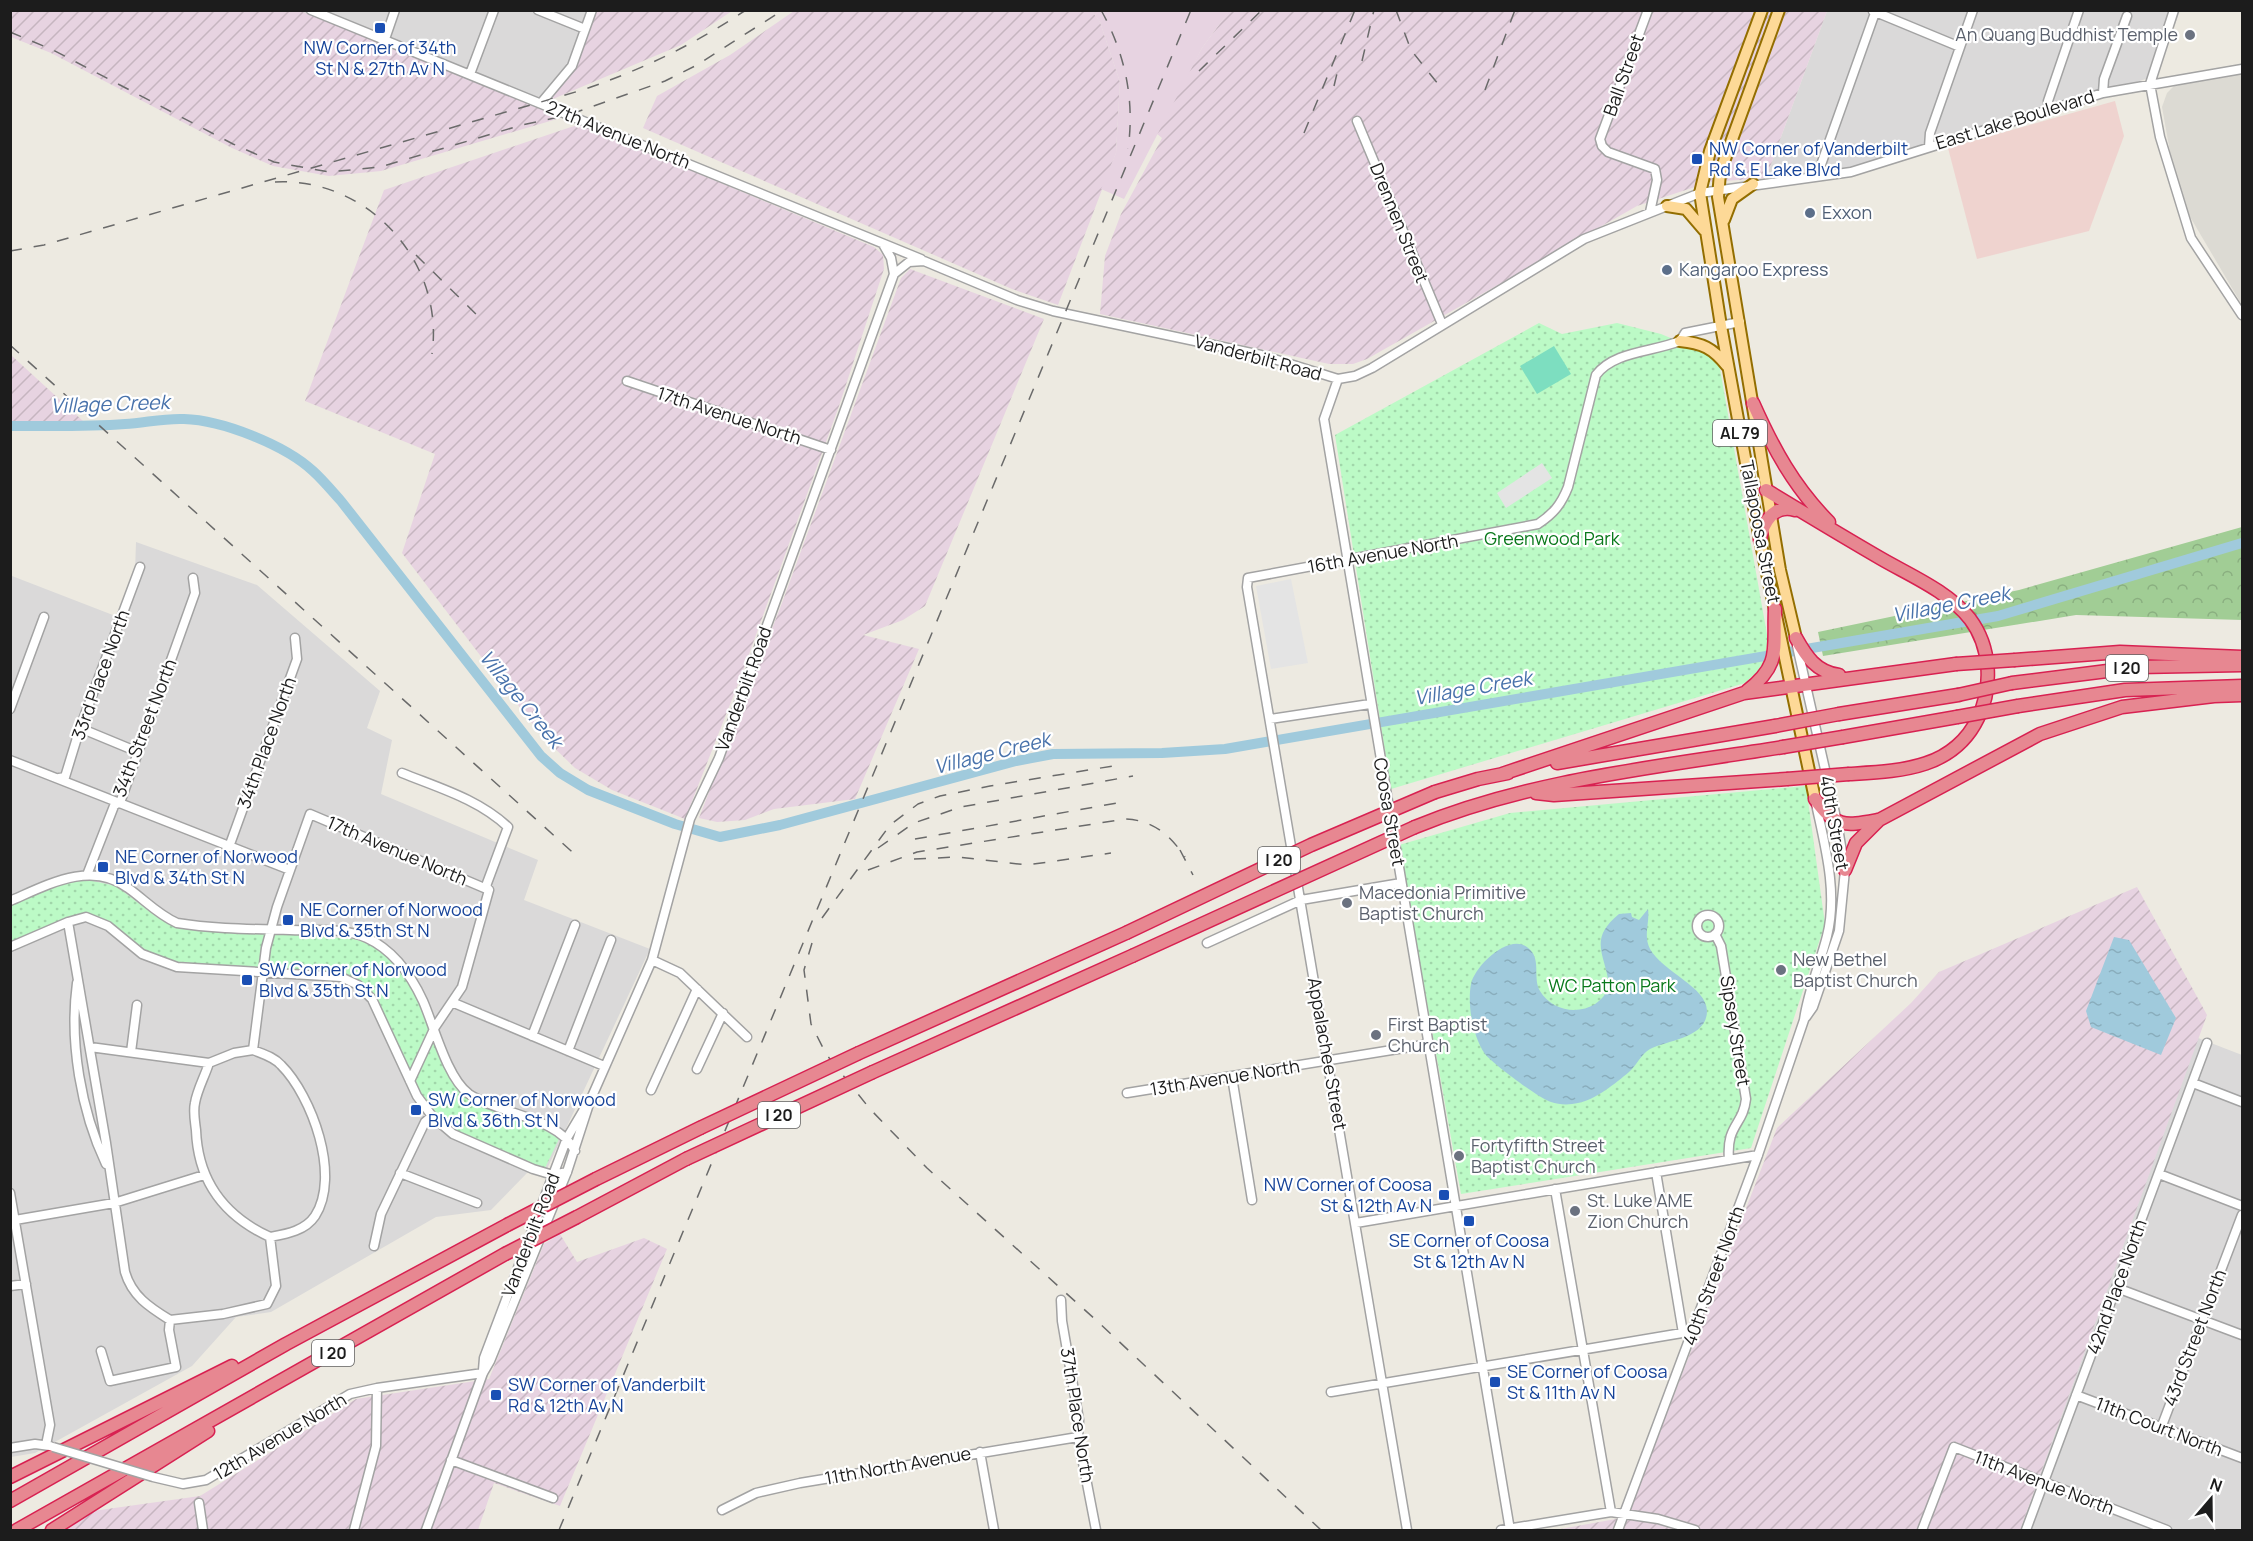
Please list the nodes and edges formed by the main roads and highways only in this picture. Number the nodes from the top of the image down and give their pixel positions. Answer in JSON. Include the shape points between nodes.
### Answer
{"nodes":[{"id":1,"x":1762,"y":10,"type":"edge"},
{"id":2,"x":1779,"y":10,"type":"edge"},
{"id":3,"x":1753,"y":184,"type":"road end"},
{"id":4,"x":1667,"y":206,"type":"road end"},
{"id":5,"x":1723,"y":226,"type":"junction"},
{"id":6,"x":1706,"y":232,"type":"junction"},
{"id":7,"x":1680,"y":341,"type":"road end"},
{"id":8,"x":1729,"y":369,"type":"junction"},
{"id":9,"x":1753,"y":403,"type":"junction"},
{"id":10,"x":1766,"y":490,"type":"junction"},
{"id":11,"x":1804,"y":513,"type":"junction"},
{"id":12,"x":1771,"y":516,"type":"junction"},
{"id":13,"x":1843,"y":536,"type":"junction"},
{"id":14,"x":1760,"y":540,"type":"junction"},
{"id":15,"x":1775,"y":609,"type":"joint"},
{"id":16,"x":1796,"y":638,"type":"joint"},
{"id":17,"x":1777,"y":641,"type":"junction"},
{"id":18,"x":2242,"y":657,"type":"edge"},
{"id":19,"x":2242,"y":665,"type":"edge"},
{"id":20,"x":1870,"y":675,"type":"junction"},
{"id":21,"x":1790,"y":685,"type":"junction"},
{"id":22,"x":2242,"y":686,"type":"edge"},
{"id":23,"x":1744,"y":693,"type":"junction"},
{"id":24,"x":2242,"y":695,"type":"edge"},
{"id":25,"x":1502,"y":774,"type":"junction"},
{"id":26,"x":1523,"y":791,"type":"junction"},
{"id":27,"x":1815,"y":799,"type":"joint"},
{"id":28,"x":1879,"y":820,"type":"junction"},
{"id":29,"x":1845,"y":870,"type":"road end"},
{"id":30,"x":286,"y":1344,"type":"junction"},
{"id":31,"x":295,"y":1375,"type":"junction"},
{"id":32,"x":127,"y":1417,"type":"junction"},
{"id":33,"x":10,"y":1477,"type":"edge"},
{"id":34,"x":10,"y":1482,"type":"edge"},
{"id":35,"x":10,"y":1501,"type":"edge"},
{"id":36,"x":17,"y":1530,"type":"edge"},
{"id":37,"x":52,"y":1530,"type":"edge"}],
"edges":[{"from":1,"to":6,"type":"main road","name":"Tallapoosa Street","number":"AL 79","via":[[1710,151],[1700,193]]},
{"from":2,"to":5,"type":"main road","name":"Tallapoosa Street","number":"AL 79","via":[[1726,156],[1718,188]]},
{"from":3,"to":5,"type":"main road","via":[[1732,199]]},
{"from":4,"to":6,"type":"main road","via":[[1686,208]]},
{"from":5,"to":9,"type":"main road","name":"Tallapoosa Street","number":"AL 79"},
{"from":6,"to":8,"type":"main road","name":"Tallapoosa Street","number":"AL 79"},
{"from":7,"to":8,"type":"main road","via":[[1699,342],[1710,348]]},
{"from":8,"to":14,"type":"main road","name":"Tallapoosa Street","number":"AL 79"},
{"from":9,"to":10,"type":"main road","name":"Tallapoosa Street","number":"AL 79"},
{"from":9,"to":13,"type":"highway","via":[[1782,465],[1811,505]]},
{"from":10,"to":11,"type":"highway"},
{"from":10,"to":12,"type":"main road","name":"Tallapoosa Street","number":"AL 79"},
{"from":11,"to":12,"type":"highway","via":[[1782,508]]},
{"from":11,"to":13,"type":"highway"},
{"from":12,"to":14,"type":"highway","via":[[1762,528]]},
{"from":12,"to":16,"type":"main road","name":"Tallapoosa Street","number":"AL 79"},
{"from":13,"to":26,"type":"highway","bridge":true,"via":[[1942,595],[1960,609],[1985,646],[1986,702],[1957,746],[1936,761],[1903,771],[1554,795]]},
{"from":14,"to":15,"type":"main road","name":"Tallapoosa Street","number":"AL 79"},
{"from":15,"to":17,"type":"highway"},
{"from":16,"to":20,"type":"highway","via":[[1803,657],[1827,673]]},
{"from":17,"to":21,"type":"main road"},
{"from":17,"to":23,"type":"highway","via":[[1771,666]]},
{"from":18,"to":20,"type":"highway","bridge":true,"via":[[2120,652],[1956,664]]},
{"from":19,"to":25,"type":"highway","number":"I 20","bridge":true,"via":[[2139,667],[2012,684]]},
{"from":20,"to":21,"type":"highway"},
{"from":21,"to":23,"type":"highway"},
{"from":21,"to":27,"type":"main road"},
{"from":22,"to":26,"type":"highway","number":"I 20","bridge":true,"via":[[2125,690]]},
{"from":23,"to":25,"type":"highway"},
{"from":24,"to":28,"type":"highway","via":[[2122,707],[2080,719],[2011,748]]},
{"from":25,"to":30,"type":"highway","number":"I 20","bridge":true,"via":[[1435,792],[1311,845],[859,1053],[596,1179]]},
{"from":26,"to":31,"type":"highway","number":"I 20","bridge":true,"via":[[1455,810],[1415,827],[686,1159],[505,1254]]},
{"from":27,"to":28,"type":"highway","via":[[1828,817],[1837,822],[1853,825]]},
{"from":28,"to":29,"type":"highway","via":[[1856,843]]},
{"from":30,"to":32,"type":"highway"},
{"from":30,"to":35,"type":"highway","number":"I 20"},
{"from":31,"to":36,"type":"highway","number":"I 20"},
{"from":31,"to":37,"type":"highway"},
{"from":32,"to":33,"type":"highway"},
{"from":32,"to":34,"type":"highway"}]}
